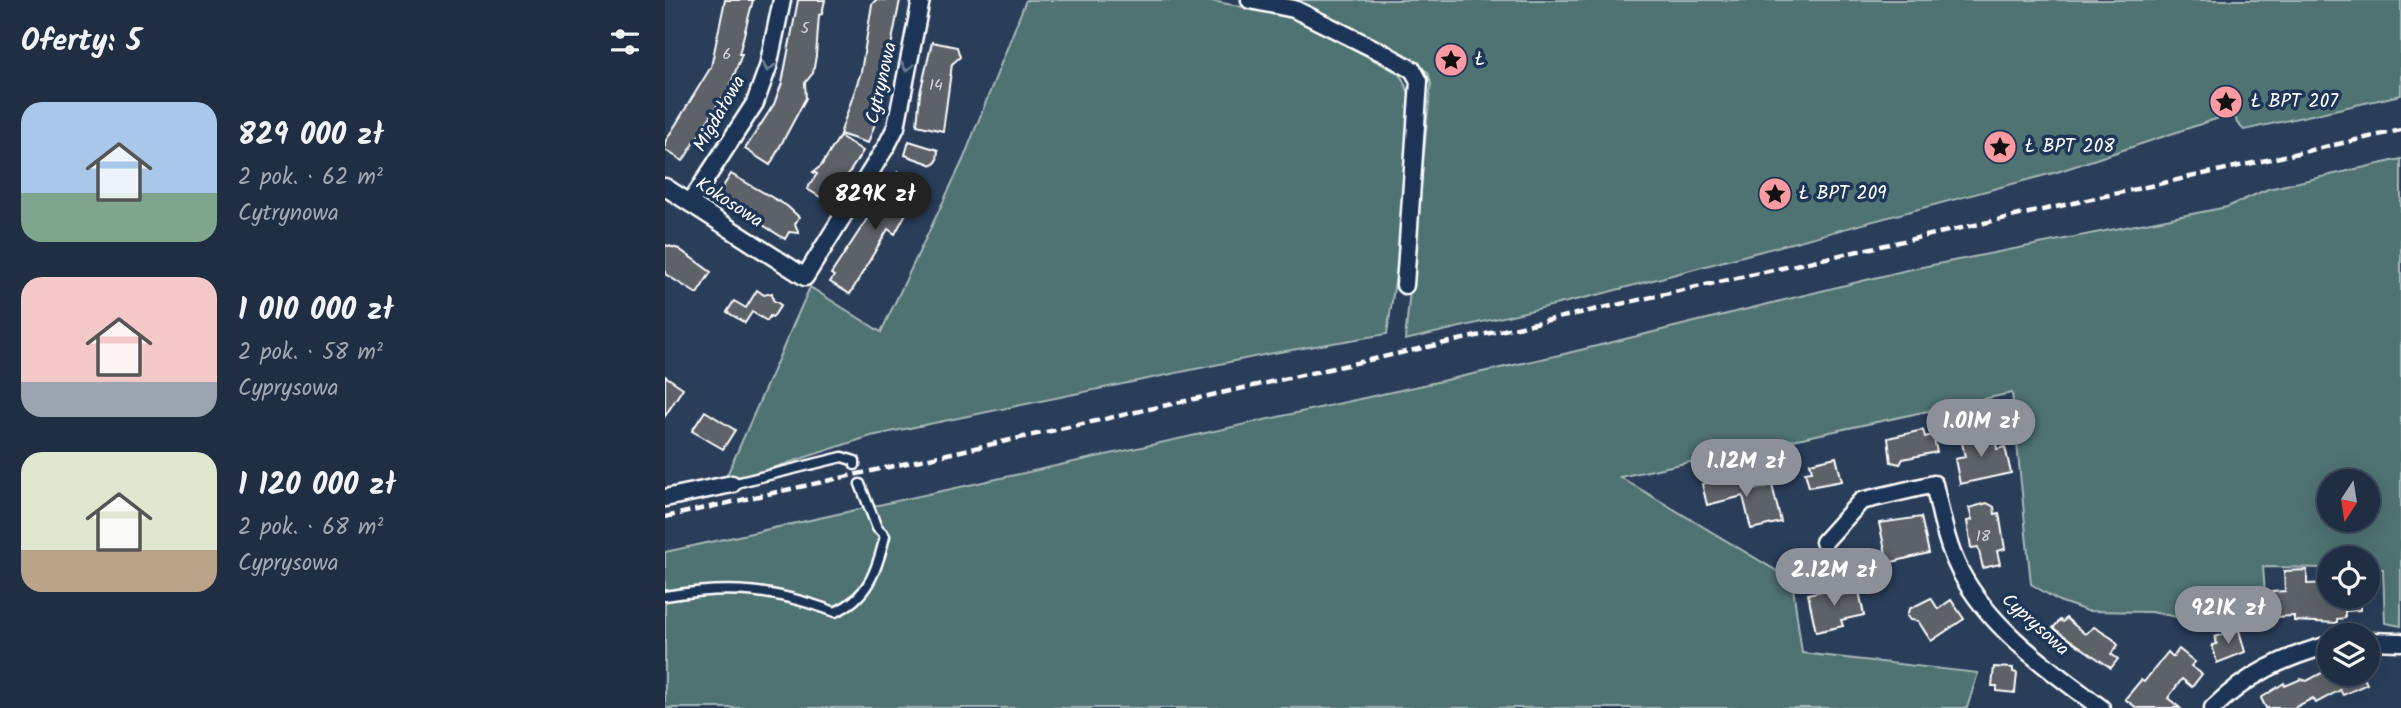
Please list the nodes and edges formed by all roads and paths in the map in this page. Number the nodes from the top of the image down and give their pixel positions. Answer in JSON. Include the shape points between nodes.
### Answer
{"nodes":[{"id":1,"x":782,"y":0,"type":"edge"},
{"id":2,"x":921,"y":0,"type":"edge"},
{"id":3,"x":1250,"y":0,"type":"edge"},
{"id":4,"x":665,"y":187,"type":"edge"},
{"id":5,"x":690,"y":203,"type":"junction"},
{"id":6,"x":805,"y":277,"type":"joint"},
{"id":7,"x":1405,"y":285,"type":"dead end"},
{"id":8,"x":855,"y":465,"type":"dead end"},
{"id":9,"x":732,"y":484,"type":"joint"},
{"id":10,"x":860,"y":484,"type":"dead end"},
{"id":11,"x":665,"y":498,"type":"edge"},
{"id":12,"x":1824,"y":542,"type":"dead end"},
{"id":13,"x":665,"y":596,"type":"edge"},
{"id":14,"x":2380,"y":641,"type":"edge"},
{"id":15,"x":2401,"y":642,"type":"edge"},
{"id":16,"x":2317,"y":649,"type":"edge"},
{"id":17,"x":2101,"y":708,"type":"edge"},
{"id":18,"x":2213,"y":708,"type":"edge"}],
"edges":[{"from":1,"to":5,"type":"street","name":"Migdałowa","one_way":true,"via":[[755,103]]},
{"from":2,"to":6,"type":"street","name":"Cytrynowa","one_way":true,"via":[[896,127]]},
{"from":3,"to":7,"type":"street","via":[[1294,9],[1413,70],[1419,81]]},
{"from":4,"to":5,"type":"street","name":"Kokosowa"},
{"from":5,"to":6,"type":"street","name":"Kokosowa"},
{"from":8,"to":9,"type":"lane","via":[[842,457]]},
{"from":9,"to":11,"type":"street"},
{"from":10,"to":13,"type":"lane","via":[[877,528],[885,536],[871,582],[853,604],[835,612],[793,597],[747,589]]},
{"from":12,"to":17,"type":"street","name":"Cyprysowa","via":[[1861,501],[1934,484],[1948,543],[1974,594],[2017,641]]},
{"from":14,"to":15,"type":"street"},
{"from":16,"to":18,"type":"street","via":[[2276,663]]}]}
